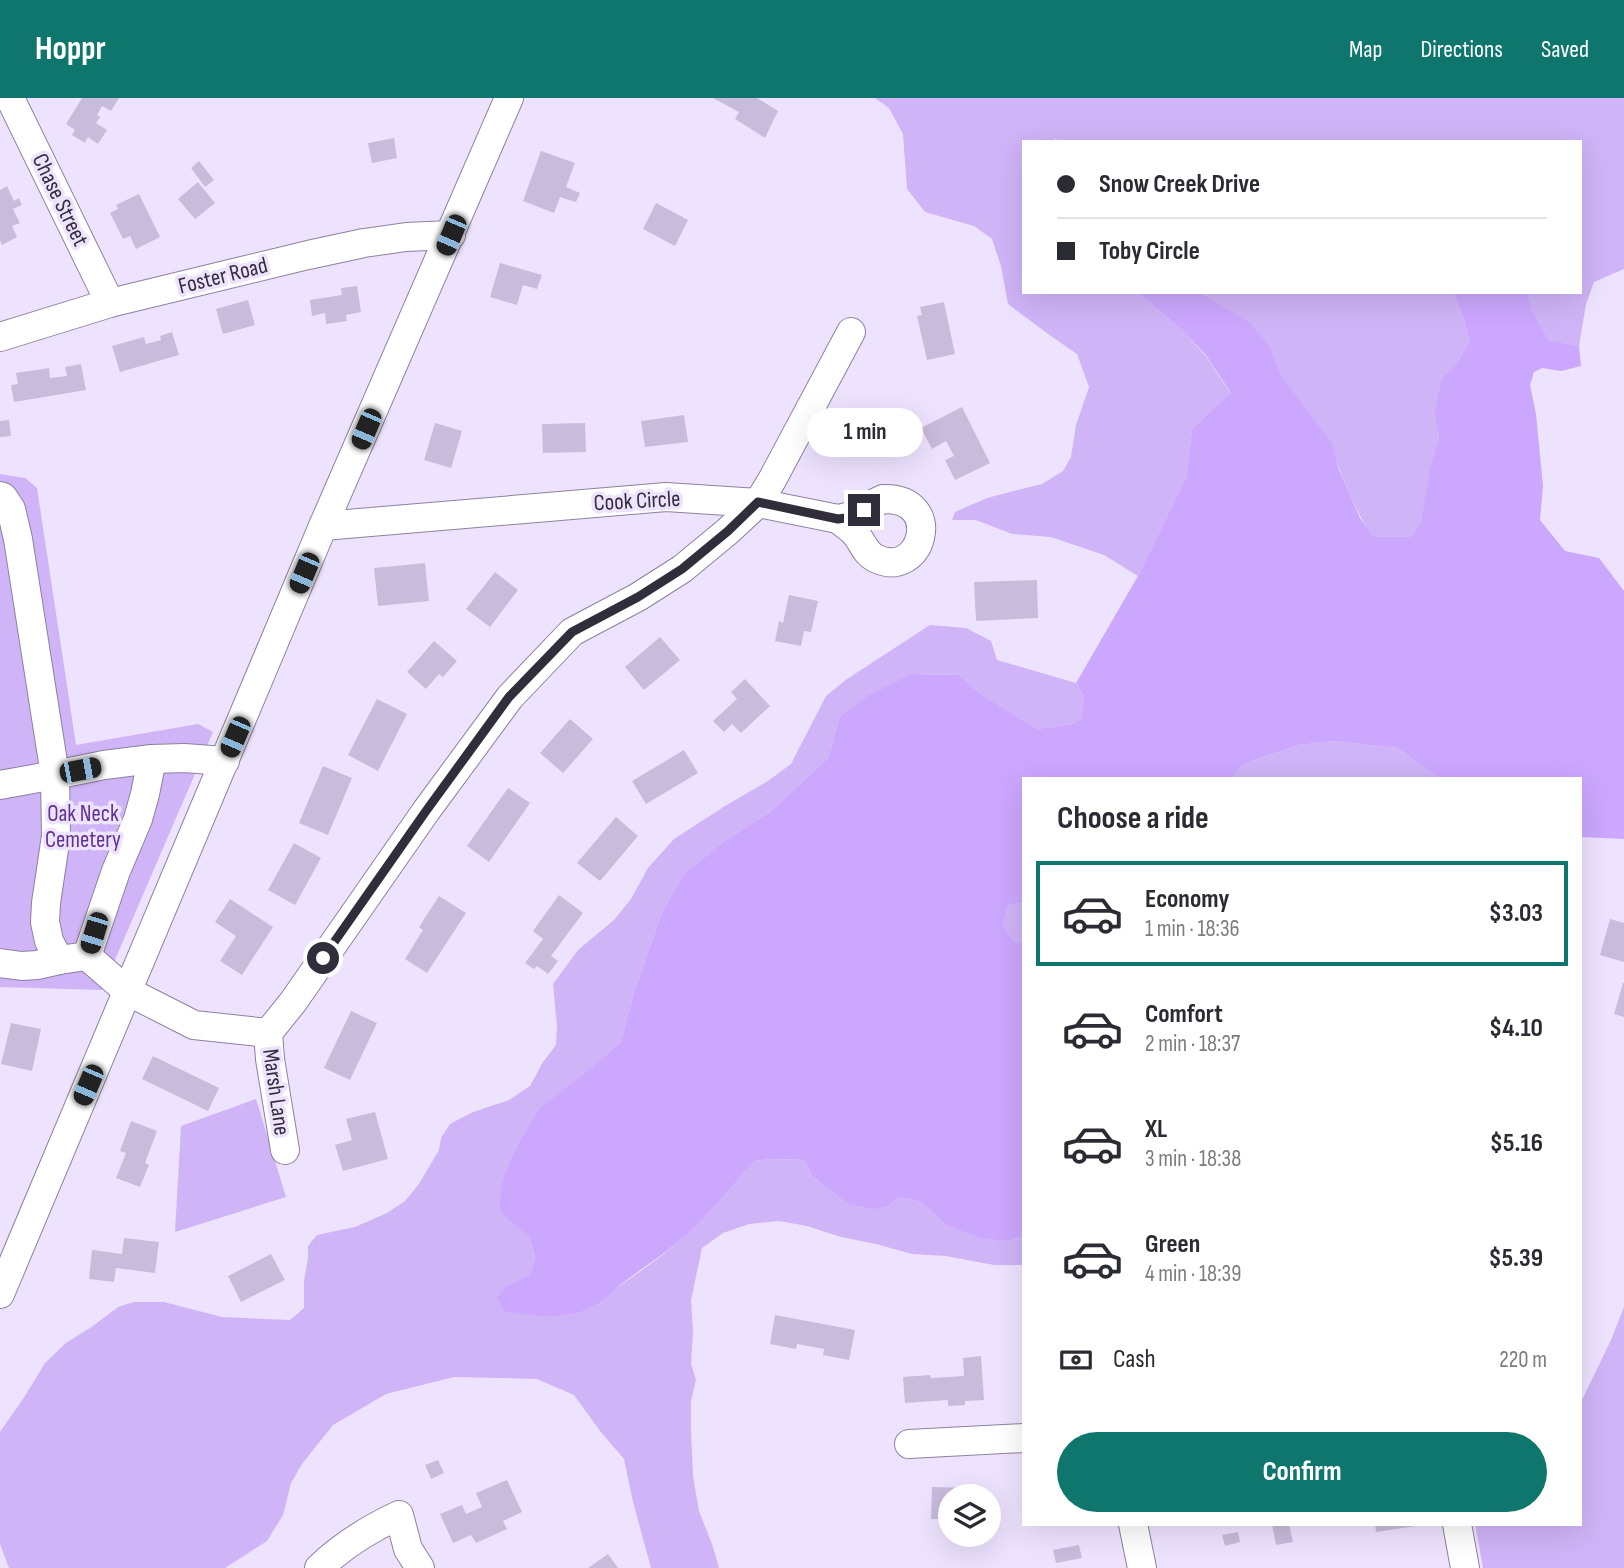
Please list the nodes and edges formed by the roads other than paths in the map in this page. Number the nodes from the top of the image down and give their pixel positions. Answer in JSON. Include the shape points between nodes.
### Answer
{"nodes":[{"id":1,"x":10,"y":98,"type":"edge"},
{"id":2,"x":509,"y":98,"type":"edge"},
{"id":3,"x":451,"y":235,"type":"junction"},
{"id":4,"x":110,"y":303,"type":"junction"},
{"id":5,"x":851,"y":332,"type":"dead end"},
{"id":6,"x":0,"y":337,"type":"edge"},
{"id":7,"x":0,"y":496,"type":"edge"},
{"id":8,"x":758,"y":502,"type":"junction"},
{"id":9,"x":838,"y":519,"type":"dead end"},
{"id":10,"x":323,"y":526,"type":"junction"},
{"id":11,"x":152,"y":759,"type":"junction"},
{"id":12,"x":225,"y":761,"type":"junction"},
{"id":13,"x":55,"y":775,"type":"junction"},
{"id":14,"x":0,"y":785,"type":"edge"},
{"id":15,"x":87,"y":956,"type":"junction"},
{"id":16,"x":59,"y":960,"type":"junction"},
{"id":17,"x":0,"y":963,"type":"edge"},
{"id":18,"x":127,"y":991,"type":"junction"},
{"id":19,"x":268,"y":1033,"type":"junction"},
{"id":20,"x":285,"y":1150,"type":"dead end"},
{"id":21,"x":0,"y":1294,"type":"edge"},
{"id":22,"x":1022,"y":1438,"type":"edge"},
{"id":23,"x":909,"y":1444,"type":"dead end"},
{"id":24,"x":1133,"y":1526,"type":"edge"},
{"id":25,"x":1457,"y":1526,"type":"edge"},
{"id":26,"x":319,"y":1568,"type":"edge"},
{"id":27,"x":420,"y":1568,"type":"edge"},
{"id":28,"x":1142,"y":1568,"type":"edge"},
{"id":29,"x":1465,"y":1568,"type":"edge"}],
"edges":[{"from":1,"to":4,"type":"street","name":"Chase Street"},
{"from":2,"to":3,"type":"street"},
{"from":3,"to":4,"type":"street","name":"Foster Road","via":[[364,243]]},
{"from":3,"to":10,"type":"street"},
{"from":4,"to":6,"type":"street","name":"Foster Road"},
{"from":5,"to":8,"type":"street"},
{"from":7,"to":13,"type":"street","via":[[11,509],[18,539]]},
{"from":8,"to":9,"type":"street","name":"Cook Circle"},
{"from":8,"to":10,"type":"street","name":"Cook Circle","via":[[666,497]]},
{"from":8,"to":19,"type":"street","via":[[682,569],[572,632],[509,697]]},
{"from":10,"to":12,"type":"street"},
{"from":11,"to":12,"type":"street"},
{"from":11,"to":13,"type":"street"},
{"from":11,"to":15,"type":"street","via":[[138,819]]},
{"from":12,"to":18,"type":"street"},
{"from":13,"to":14,"type":"street"},
{"from":13,"to":16,"type":"street","via":[[56,836],[45,922]]},
{"from":15,"to":16,"type":"street"},
{"from":15,"to":18,"type":"street"},
{"from":16,"to":17,"type":"street","via":[[22,966]]},
{"from":18,"to":19,"type":"street","via":[[194,1025]]},
{"from":18,"to":21,"type":"street"},
{"from":19,"to":20,"type":"street","name":"Marsh Lane"},
{"from":22,"to":23,"type":"street"},
{"from":24,"to":28,"type":"street"},
{"from":25,"to":29,"type":"street"},
{"from":26,"to":27,"type":"street","via":[[336,1552],[399,1515],[408,1549]]}]}
